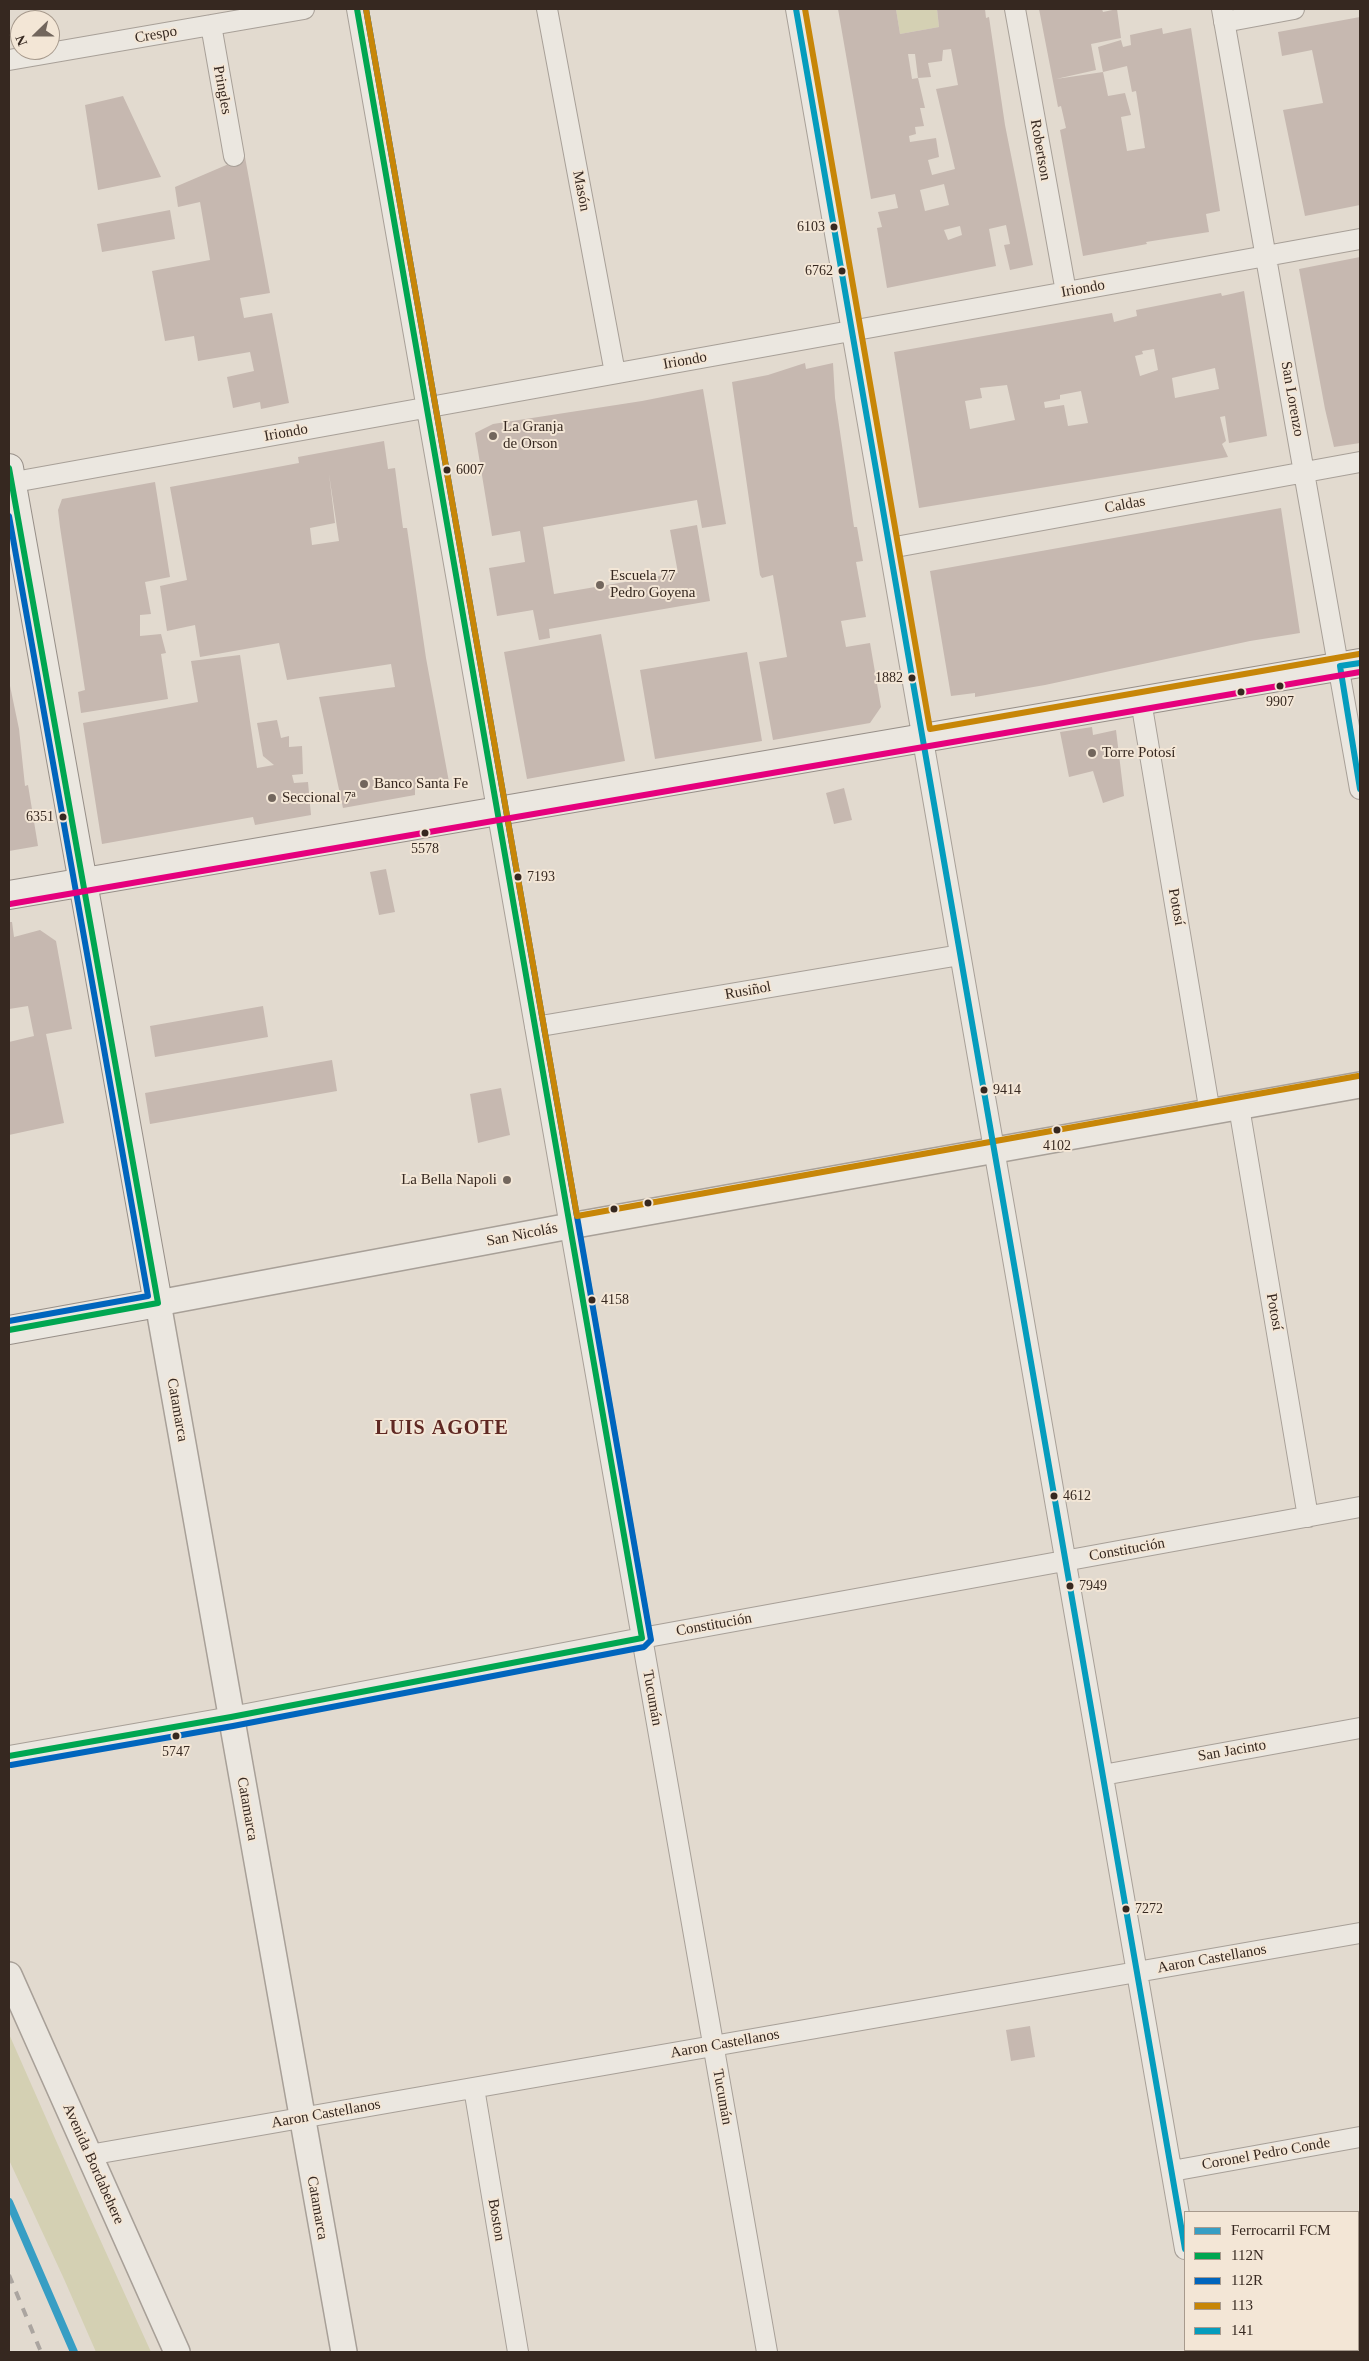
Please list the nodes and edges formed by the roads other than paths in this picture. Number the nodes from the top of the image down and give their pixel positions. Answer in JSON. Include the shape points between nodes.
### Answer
{"nodes":[{"id":1,"x":304,"y":9,"type":"edge"},
{"id":2,"x":357,"y":9,"type":"edge"},
{"id":3,"x":547,"y":9,"type":"edge"},
{"id":4,"x":796,"y":9,"type":"edge"},
{"id":5,"x":1015,"y":9,"type":"edge"},
{"id":6,"x":1294,"y":9,"type":"edge"},
{"id":7,"x":1223,"y":16,"type":"edge"},
{"id":8,"x":211,"y":25,"type":"junction"},
{"id":9,"x":9,"y":60,"type":"edge"},
{"id":10,"x":234,"y":156,"type":"dead end"},
{"id":11,"x":1360,"y":239,"type":"edge"},
{"id":12,"x":1266,"y":256,"type":"junction"},
{"id":13,"x":1066,"y":292,"type":"junction"},
{"id":14,"x":852,"y":330,"type":"junction"},
{"id":15,"x":615,"y":373,"type":"junction"},
{"id":16,"x":426,"y":407,"type":"junction"},
{"id":17,"x":1360,"y":462,"type":"edge"},
{"id":18,"x":1305,"y":472,"type":"junction"},
{"id":19,"x":10,"y":478,"type":"edge"},
{"id":20,"x":890,"y":548,"type":"junction"},
{"id":21,"x":1350,"y":665,"type":"edge"},
{"id":22,"x":1141,"y":701,"type":"junction"},
{"id":23,"x":922,"y":739,"type":"junction"},
{"id":24,"x":1360,"y":789,"type":"edge"},
{"id":25,"x":497,"y":811,"type":"junction"},
{"id":26,"x":82,"y":882,"type":"junction"},
{"id":27,"x":9,"y":895,"type":"edge"},
{"id":28,"x":960,"y":955,"type":"junction"},
{"id":29,"x":535,"y":1027,"type":"junction"},
{"id":30,"x":1360,"y":1085,"type":"edge"},
{"id":31,"x":1239,"y":1107,"type":"junction"},
{"id":32,"x":1210,"y":1113,"type":"junction"},
{"id":33,"x":994,"y":1152,"type":"junction"},
{"id":34,"x":570,"y":1226,"type":"junction"},
{"id":35,"x":158,"y":1303,"type":"junction"},
{"id":36,"x":9,"y":1330,"type":"edge"},
{"id":37,"x":1360,"y":1507,"type":"edge"},
{"id":38,"x":1308,"y":1517,"type":"junction"},
{"id":39,"x":1066,"y":1562,"type":"junction"},
{"id":40,"x":642,"y":1638,"type":"junction"},
{"id":41,"x":231,"y":1717,"type":"junction"},
{"id":42,"x":1360,"y":1728,"type":"edge"},
{"id":43,"x":9,"y":1756,"type":"edge"},
{"id":44,"x":1103,"y":1775,"type":"junction"},
{"id":45,"x":1360,"y":1933,"type":"edge"},
{"id":46,"x":1137,"y":1972,"type":"junction"},
{"id":47,"x":9,"y":1975,"type":"edge"},
{"id":48,"x":714,"y":2046,"type":"junction"},
{"id":49,"x":474,"y":2088,"type":"junction"},
{"id":50,"x":301,"y":2118,"type":"junction"},
{"id":51,"x":1360,"y":2137,"type":"edge"},
{"id":52,"x":89,"y":2155,"type":"junction"},
{"id":53,"x":1172,"y":2171,"type":"junction"},
{"id":54,"x":1184,"y":2243,"type":"edge"},
{"id":55,"x":177,"y":2352,"type":"edge"},
{"id":56,"x":344,"y":2352,"type":"edge"},
{"id":57,"x":518,"y":2352,"type":"edge"},
{"id":58,"x":767,"y":2352,"type":"edge"}],
"edges":[{"from":1,"to":8,"type":"street","name":"Crespo"},
{"from":2,"to":16,"type":"street","name":"Tucumán"},
{"from":3,"to":15,"type":"street","name":"Masón"},
{"from":4,"to":14,"type":"street"},
{"from":5,"to":13,"type":"street","name":"Robertson"},
{"from":6,"to":7,"type":"street"},
{"from":7,"to":12,"type":"street","name":"San Lorenzo"},
{"from":8,"to":9,"type":"street","name":"Crespo"},
{"from":8,"to":10,"type":"street","name":"Pringles"},
{"from":11,"to":12,"type":"street","name":"Iriondo"},
{"from":12,"to":13,"type":"street","name":"Iriondo"},
{"from":12,"to":18,"type":"street","name":"San Lorenzo"},
{"from":13,"to":14,"type":"street","name":"Iriondo"},
{"from":14,"to":15,"type":"street","name":"Iriondo"},
{"from":14,"to":20,"type":"street"},
{"from":15,"to":16,"type":"street","name":"Iriondo"},
{"from":16,"to":19,"type":"street","name":"Iriondo"},
{"from":16,"to":25,"type":"street","name":"Tucumán"},
{"from":17,"to":18,"type":"street","name":"Caldas"},
{"from":18,"to":20,"type":"street","name":"Caldas"},
{"from":18,"to":21,"type":"street","name":"San Lorenzo"},
{"from":19,"to":26,"type":"main road","name":"Catamarca"},
{"from":20,"to":23,"type":"street"},
{"from":21,"to":22,"type":"main road"},
{"from":21,"to":24,"type":"street","name":"San Lorenzo"},
{"from":22,"to":23,"type":"main road"},
{"from":22,"to":32,"type":"street","name":"Potosí"},
{"from":23,"to":25,"type":"main road"},
{"from":23,"to":28,"type":"street"},
{"from":25,"to":26,"type":"main road"},
{"from":25,"to":29,"type":"street","name":"Tucumán"},
{"from":26,"to":27,"type":"main road"},
{"from":26,"to":35,"type":"main road","name":"Catamarca"},
{"from":28,"to":29,"type":"street","name":"Rusiñol"},
{"from":28,"to":33,"type":"street"},
{"from":29,"to":34,"type":"street","name":"Tucumán"},
{"from":30,"to":31,"type":"street","name":"San Nicolás"},
{"from":31,"to":32,"type":"street","name":"San Nicolás"},
{"from":31,"to":38,"type":"street","name":"Potosí"},
{"from":32,"to":33,"type":"street","name":"San Nicolás"},
{"from":33,"to":34,"type":"street","name":"San Nicolás"},
{"from":33,"to":39,"type":"street"},
{"from":34,"to":35,"type":"street","name":"San Nicolás"},
{"from":34,"to":40,"type":"street","name":"Tucumán"},
{"from":35,"to":36,"type":"main road","name":"San Nicolás"},
{"from":35,"to":41,"type":"street","name":"Catamarca"},
{"from":37,"to":38,"type":"street","name":"Constitución"},
{"from":38,"to":39,"type":"street","name":"Constitución"},
{"from":39,"to":40,"type":"street","name":"Constitución"},
{"from":39,"to":44,"type":"street"},
{"from":40,"to":41,"type":"street","name":"Constitución"},
{"from":40,"to":48,"type":"street","name":"Tucumán"},
{"from":41,"to":43,"type":"street","name":"Constitución"},
{"from":41,"to":50,"type":"street","name":"Catamarca"},
{"from":42,"to":44,"type":"street","name":"San Jacinto"},
{"from":44,"to":46,"type":"street"},
{"from":45,"to":46,"type":"street","name":"Aaron Castellanos"},
{"from":46,"to":48,"type":"street","name":"Aaron Castellanos"},
{"from":46,"to":53,"type":"street"},
{"from":47,"to":52,"type":"street","name":"Avenida Bordabehere"},
{"from":48,"to":49,"type":"street","name":"Aaron Castellanos"},
{"from":48,"to":58,"type":"street","name":"Tucumán"},
{"from":49,"to":50,"type":"street","name":"Aaron Castellanos"},
{"from":49,"to":57,"type":"street","name":"Boston"},
{"from":50,"to":52,"type":"street","name":"Aaron Castellanos"},
{"from":50,"to":56,"type":"street","name":"Catamarca"},
{"from":51,"to":53,"type":"street","name":"Coronel Pedro Conde"},
{"from":52,"to":55,"type":"street","name":"Avenida Bordabehere"},
{"from":53,"to":54,"type":"street"}]}
